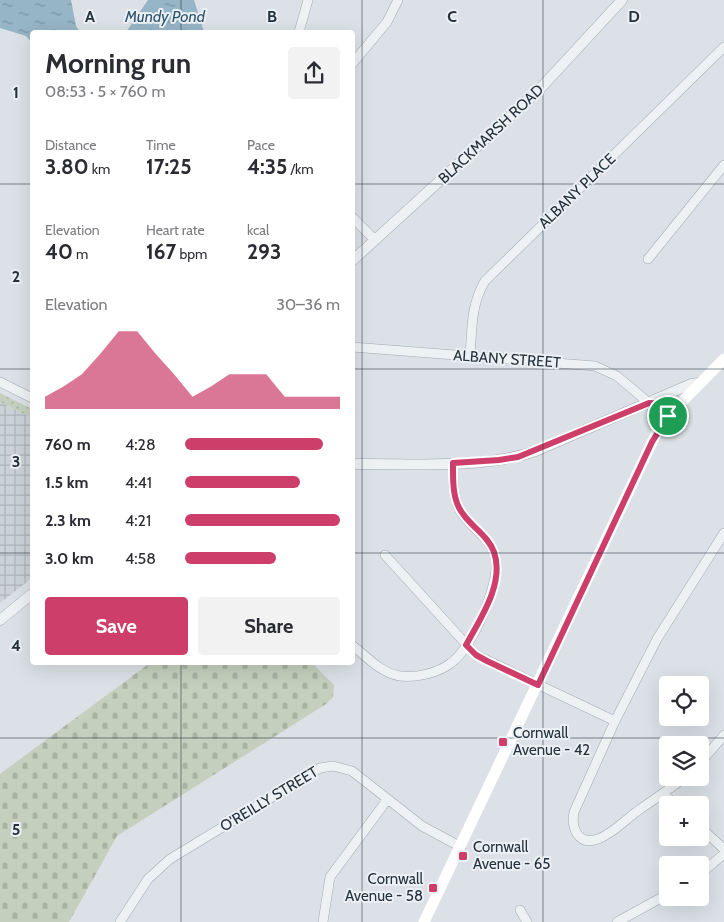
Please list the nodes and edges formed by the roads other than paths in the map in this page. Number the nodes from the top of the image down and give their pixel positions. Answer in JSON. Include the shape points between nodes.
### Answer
{"nodes":[{"id":1,"x":308,"y":0,"type":"edge"},
{"id":2,"x":398,"y":0,"type":"edge"},
{"id":3,"x":622,"y":0,"type":"edge"},
{"id":4,"x":300,"y":30,"type":"edge"},
{"id":5,"x":723,"y":52,"type":"edge"},
{"id":6,"x":355,"y":60,"type":"edge"},
{"id":7,"x":724,"y":164,"type":"edge"},
{"id":8,"x":355,"y":220,"type":"edge"},
{"id":9,"x":375,"y":240,"type":"junction"},
{"id":10,"x":355,"y":258,"type":"edge"},
{"id":11,"x":648,"y":259,"type":"dead end"},
{"id":12,"x":355,"y":347,"type":"edge"},
{"id":13,"x":470,"y":356,"type":"junction"},
{"id":14,"x":724,"y":359,"type":"edge"},
{"id":15,"x":0,"y":382,"type":"edge"},
{"id":16,"x":699,"y":383,"type":"junction"},
{"id":17,"x":30,"y":397,"type":"edge"},
{"id":18,"x":649,"y":403,"type":"junction"},
{"id":19,"x":668,"y":416,"type":"junction"},
{"id":20,"x":453,"y":463,"type":"junction"},
{"id":21,"x":355,"y":464,"type":"edge"},
{"id":22,"x":724,"y":532,"type":"edge"},
{"id":23,"x":385,"y":555,"type":"dead end"},
{"id":24,"x":30,"y":596,"type":"edge"},
{"id":25,"x":0,"y":620,"type":"edge"},
{"id":26,"x":466,"y":645,"type":"junction"},
{"id":27,"x":355,"y":647,"type":"edge"},
{"id":28,"x":538,"y":685,"type":"junction"},
{"id":29,"x":615,"y":721,"type":"junction"},
{"id":30,"x":724,"y":735,"type":"edge"},
{"id":31,"x":709,"y":752,"type":"edge"},
{"id":32,"x":674,"y":786,"type":"edge"},
{"id":33,"x":663,"y":794,"type":"junction"},
{"id":34,"x":665,"y":796,"type":"edge"},
{"id":35,"x":388,"y":800,"type":"junction"},
{"id":36,"x":709,"y":835,"type":"edge"},
{"id":37,"x":461,"y":847,"type":"junction"},
{"id":38,"x":724,"y":849,"type":"edge"},
{"id":39,"x":724,"y":854,"type":"edge"},
{"id":40,"x":709,"y":866,"type":"edge"},
{"id":41,"x":659,"y":899,"type":"edge"},
{"id":42,"x":520,"y":910,"type":"dead end"},
{"id":43,"x":120,"y":922,"type":"edge"},
{"id":44,"x":323,"y":922,"type":"edge"},
{"id":45,"x":424,"y":922,"type":"edge"},
{"id":46,"x":527,"y":922,"type":"edge"},
{"id":47,"x":617,"y":922,"type":"edge"}],
"edges":[{"from":1,"to":4,"type":"street"},
{"from":2,"to":6,"type":"street","via":[[387,22]]},
{"from":3,"to":9,"type":"street","name":"BLACKMARSH ROAD","via":[[538,91]]},
{"from":5,"to":13,"type":"street","name":"ALBANY PLACE","via":[[485,281],[476,296],[472,314]]},
{"from":7,"to":11,"type":"street"},
{"from":8,"to":9,"type":"street"},
{"from":9,"to":10,"type":"street","name":"BLACKMARSH ROAD"},
{"from":12,"to":13,"type":"street","name":"ALBANY STREET"},
{"from":13,"to":18,"type":"street","name":"ALBANY STREET","via":[[595,366],[617,376]]},
{"from":14,"to":16,"type":"main road"},
{"from":15,"to":17,"type":"street"},
{"from":16,"to":18,"type":"street"},
{"from":16,"to":19,"type":"main road"},
{"from":18,"to":19,"type":"street","name":"ALBANY STREET","via":[[660,416]]},
{"from":18,"to":20,"type":"street","via":[[518,457]]},
{"from":19,"to":28,"type":"main road","via":[[652,442]]},
{"from":20,"to":21,"type":"street"},
{"from":20,"to":26,"type":"street","via":[[454,492],[459,508],[492,547],[496,564],[492,591]]},
{"from":22,"to":29,"type":"street","via":[[657,639]]},
{"from":23,"to":26,"type":"street"},
{"from":24,"to":25,"type":"street"},
{"from":26,"to":27,"type":"street","via":[[452,663],[443,668],[402,676],[387,672]]},
{"from":26,"to":28,"type":"street","via":[[476,655]]},
{"from":28,"to":29,"type":"street"},
{"from":28,"to":37,"type":"main road"},
{"from":29,"to":33,"type":"street","via":[[574,812],[574,831],[584,839],[597,839]]},
{"from":30,"to":31,"type":"street"},
{"from":32,"to":33,"type":"street"},
{"from":33,"to":34,"type":"street"},
{"from":35,"to":37,"type":"street","name":"O'REILLY STREET","via":[[427,829]]},
{"from":35,"to":43,"type":"street","name":"O'REILLY STREET","via":[[346,768],[326,766],[313,770],[165,863],[148,879]]},
{"from":35,"to":44,"type":"street","via":[[330,877]]},
{"from":36,"to":38,"type":"street"},
{"from":37,"to":45,"type":"main road"},
{"from":39,"to":40,"type":"street"},
{"from":41,"to":47,"type":"street"},
{"from":42,"to":46,"type":"street"}]}
